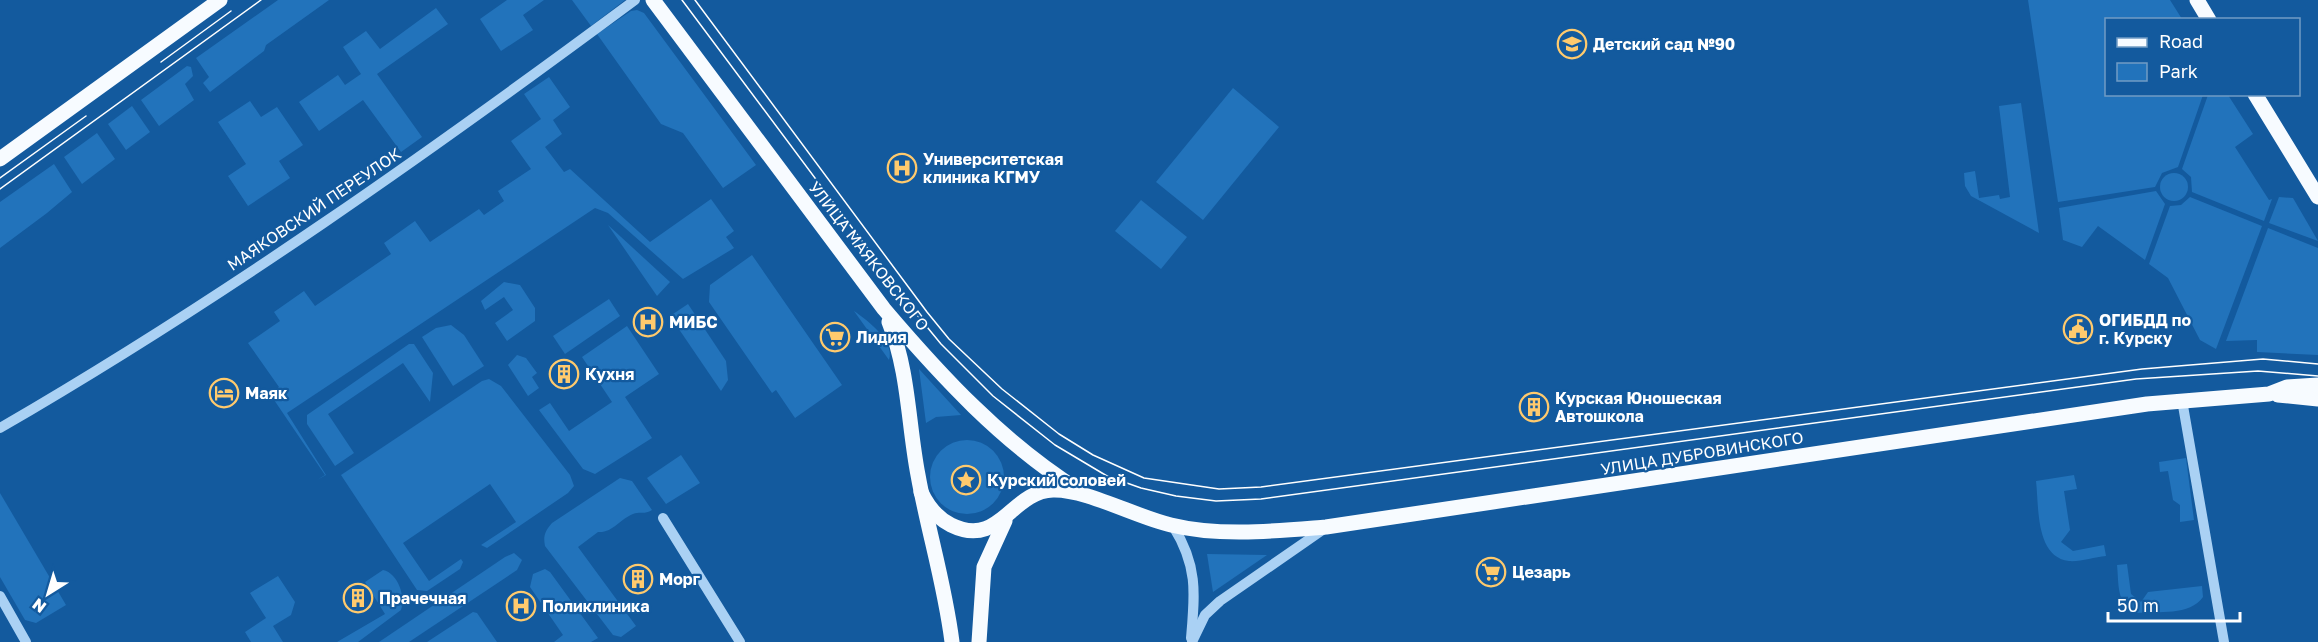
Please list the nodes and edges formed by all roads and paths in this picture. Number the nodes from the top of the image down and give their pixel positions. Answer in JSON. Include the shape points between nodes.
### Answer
{"nodes":[{"id":1,"x":220,"y":0,"type":"edge"},
{"id":2,"x":635,"y":0,"type":"edge"},
{"id":3,"x":653,"y":0,"type":"edge"},
{"id":4,"x":2197,"y":0,"type":"edge"},
{"id":5,"x":2203,"y":0,"type":"edge"},
{"id":6,"x":2208,"y":18,"type":"edge"},
{"id":7,"x":2209,"y":18,"type":"edge"},
{"id":8,"x":2256,"y":96,"type":"edge"},
{"id":9,"x":0,"y":159,"type":"edge"},
{"id":10,"x":2318,"y":197,"type":"edge"},
{"id":11,"x":884,"y":309,"type":"junction"},
{"id":12,"x":2318,"y":385,"type":"edge"},
{"id":13,"x":2269,"y":394,"type":"junction"},
{"id":14,"x":2318,"y":399,"type":"edge"},
{"id":15,"x":2182,"y":400,"type":"junction"},
{"id":16,"x":0,"y":428,"type":"edge"},
{"id":17,"x":921,"y":492,"type":"junction"},
{"id":18,"x":1093,"y":500,"type":"junction"},
{"id":19,"x":1008,"y":515,"type":"junction"},
{"id":20,"x":663,"y":518,"type":"dead end"},
{"id":21,"x":1173,"y":526,"type":"junction"},
{"id":22,"x":1326,"y":527,"type":"junction"},
{"id":23,"x":0,"y":596,"type":"edge"},
{"id":24,"x":26,"y":642,"type":"edge"},
{"id":25,"x":740,"y":642,"type":"edge"},
{"id":26,"x":952,"y":642,"type":"edge"},
{"id":27,"x":979,"y":642,"type":"edge"},
{"id":28,"x":1191,"y":642,"type":"edge"},
{"id":29,"x":2224,"y":642,"type":"edge"}],
"edges":[{"from":1,"to":9,"type":"main road"},
{"from":2,"to":16,"type":"street","name":"МАЯКОВСКИЙ ПЕРЕУЛОК","via":[[508,94],[307,233],[107,365]]},
{"from":3,"to":11,"type":"main road","name":"УЛИЦА МАЯКОВСКОГО"},
{"from":4,"to":6,"type":"main road"},
{"from":5,"to":7,"type":"main road"},
{"from":8,"to":10,"type":"main road"},
{"from":11,"to":17,"type":"main road","via":[[900,351]]},
{"from":11,"to":18,"type":"main road","name":"УЛИЦА МАЯКОВСКОГО","via":[[991,423],[1053,475]]},
{"from":12,"to":13,"type":"main road","name":"УЛИЦА ДУБРОВИНСКОГО","via":[[2287,387]]},
{"from":13,"to":14,"type":"main road"},
{"from":13,"to":15,"type":"main road","name":"УЛИЦА ДУБРОВИНСКОГО"},
{"from":15,"to":22,"type":"main road","name":"УЛИЦА ДУБРОВИНСКОГО"},
{"from":15,"to":29,"type":"street"},
{"from":17,"to":19,"type":"main road","via":[[943,521],[964,530],[983,530]]},
{"from":17,"to":26,"type":"main road"},
{"from":18,"to":19,"type":"main road","via":[[1052,490],[1029,498]]},
{"from":18,"to":21,"type":"main road","name":"УЛИЦА ДУБРОВИНСКОГО"},
{"from":19,"to":27,"type":"main road","via":[[984,567]]},
{"from":20,"to":25,"type":"street"},
{"from":21,"to":22,"type":"main road","name":"УЛИЦА ДУБРОВИНСКОГО","via":[[1276,531]]},
{"from":21,"to":28,"type":"street","via":[[1190,559],[1195,581]]},
{"from":22,"to":28,"type":"street","via":[[1220,601],[1205,615]]},
{"from":23,"to":24,"type":"street"}]}
